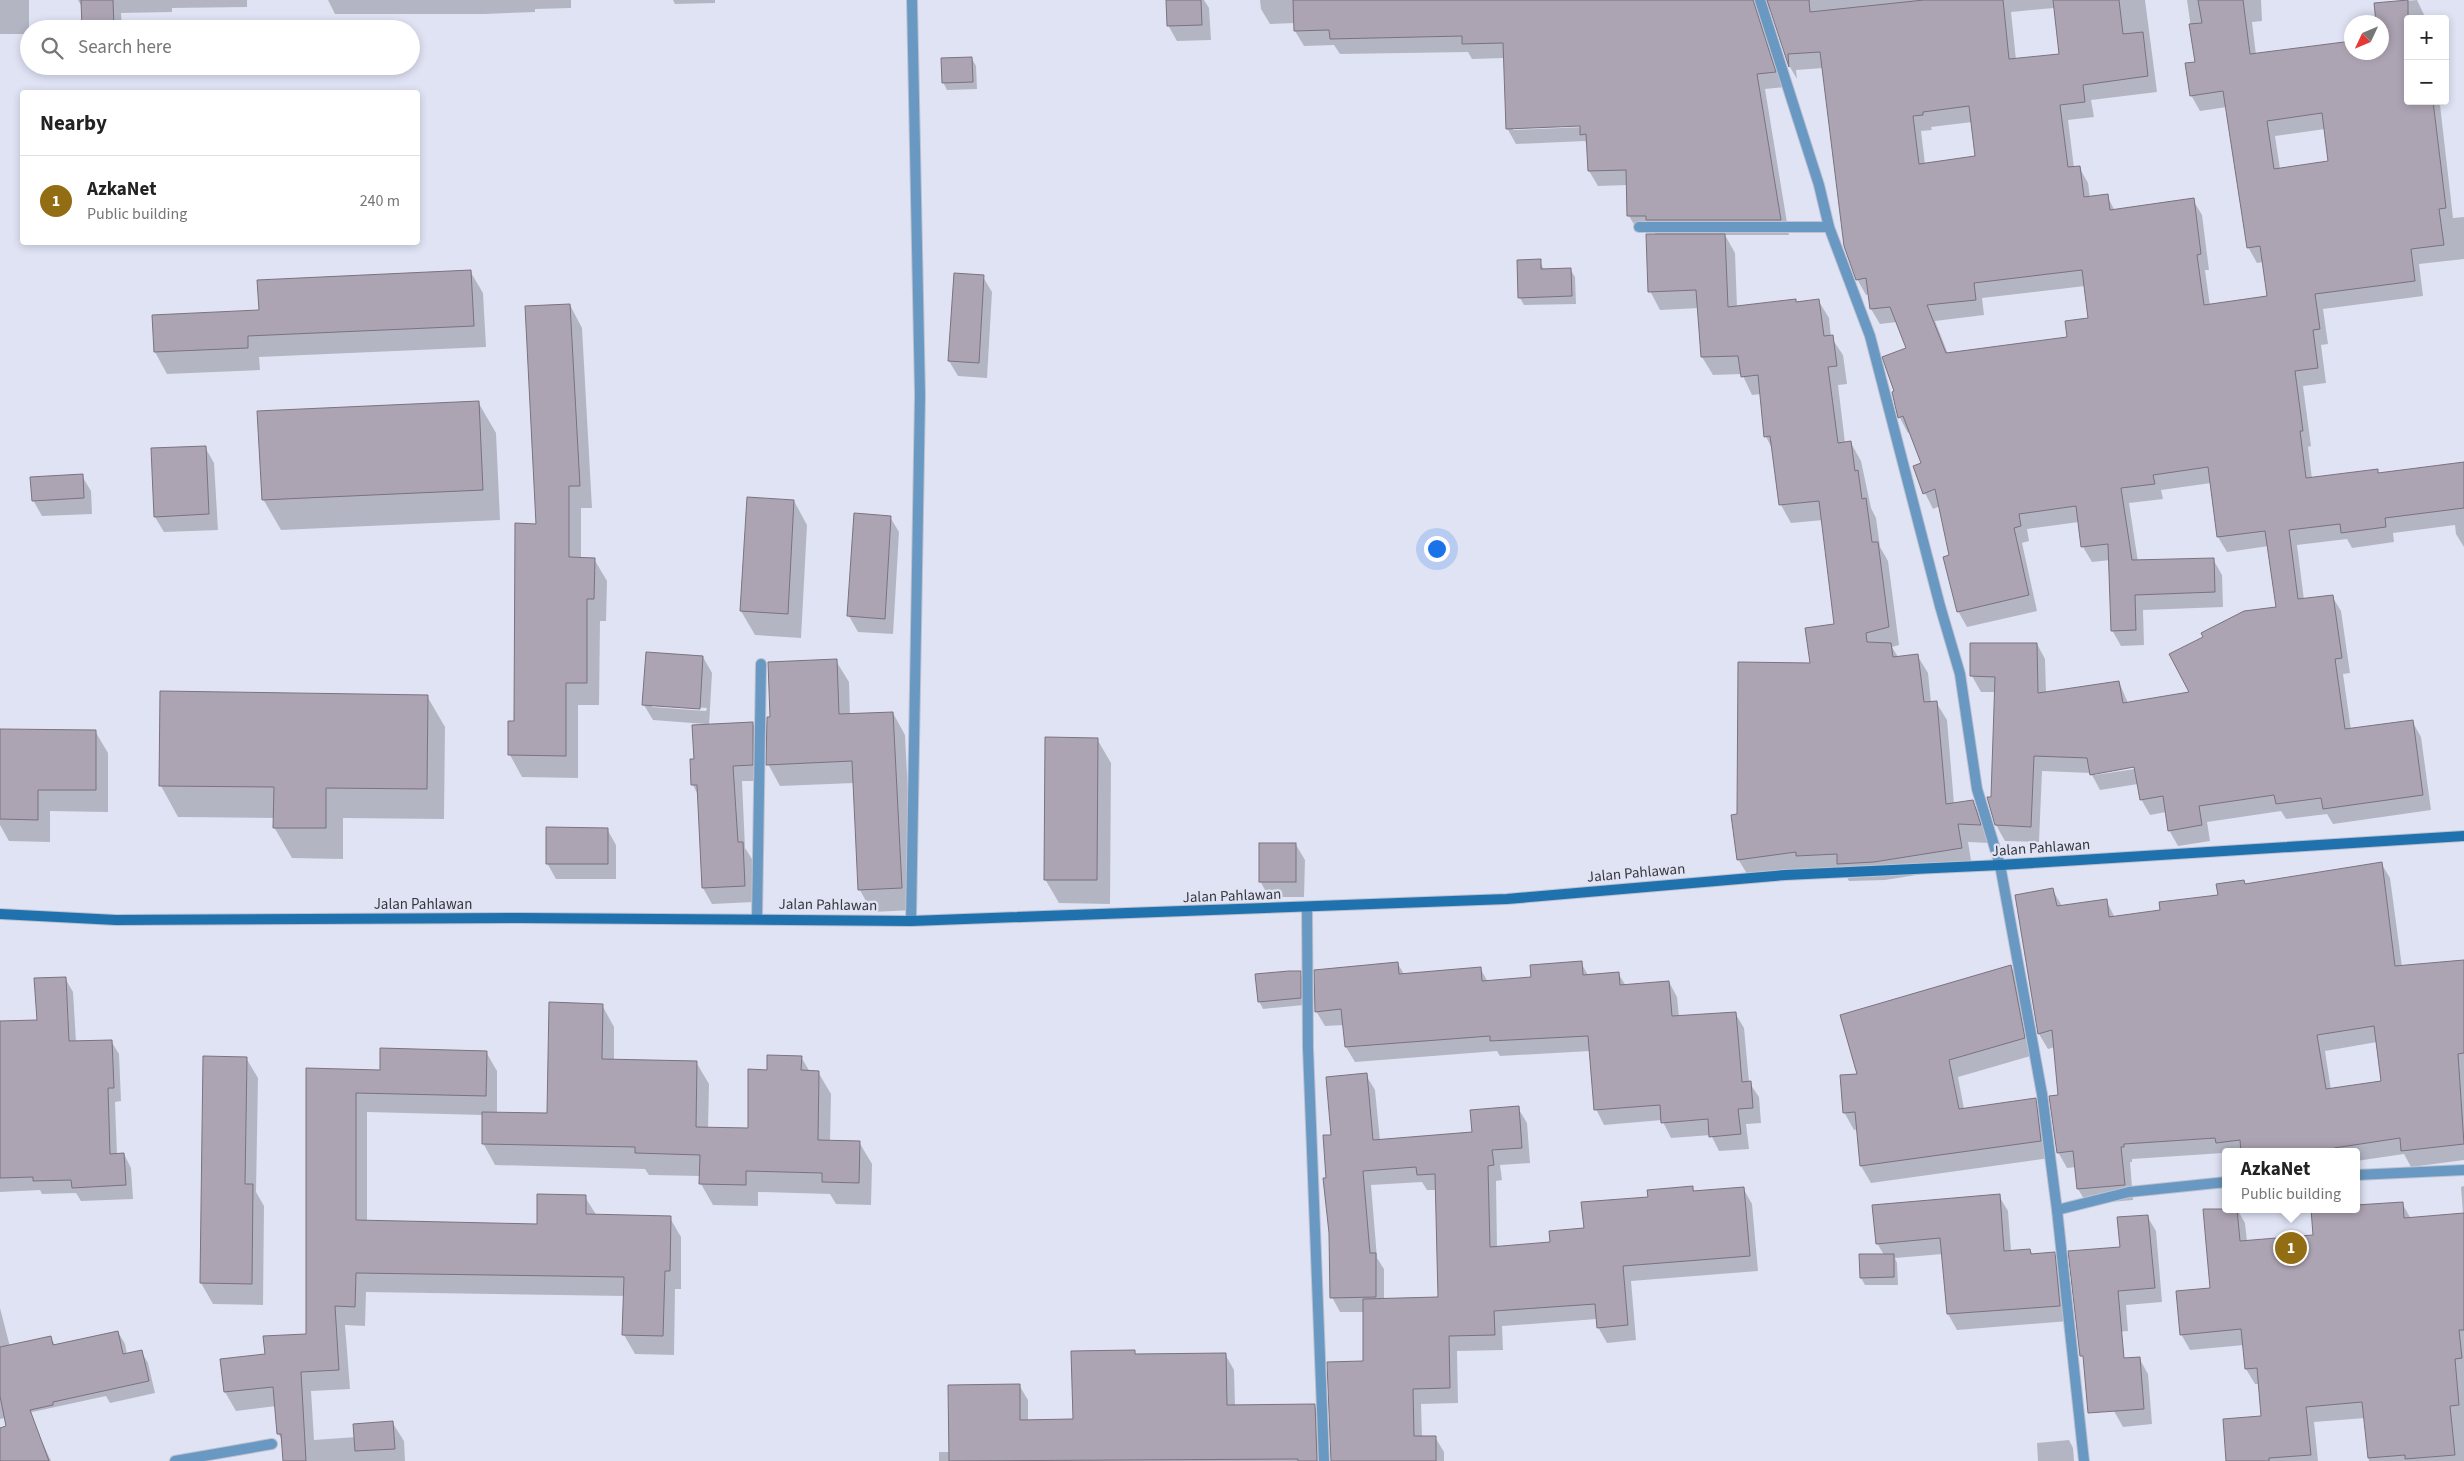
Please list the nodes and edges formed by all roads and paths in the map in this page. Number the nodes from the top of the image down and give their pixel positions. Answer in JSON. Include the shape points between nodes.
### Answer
{"nodes":[{"id":1,"x":912,"y":0,"type":"edge"},
{"id":2,"x":1760,"y":0,"type":"edge"},
{"id":3,"x":1639,"y":226,"type":"dead end"},
{"id":4,"x":1829,"y":227,"type":"junction"},
{"id":5,"x":761,"y":664,"type":"dead end"},
{"id":6,"x":2464,"y":836,"type":"edge"},
{"id":7,"x":2000,"y":865,"type":"junction"},
{"id":8,"x":1307,"y":908,"type":"junction"},
{"id":9,"x":0,"y":914,"type":"edge"},
{"id":10,"x":758,"y":919,"type":"junction"},
{"id":11,"x":911,"y":921,"type":"junction"},
{"id":12,"x":2464,"y":1170,"type":"edge"},
{"id":13,"x":2360,"y":1175,"type":"edge"},
{"id":14,"x":2222,"y":1182,"type":"edge"},
{"id":15,"x":2057,"y":1210,"type":"junction"},
{"id":16,"x":272,"y":1444,"type":"dead end"},
{"id":17,"x":175,"y":1461,"type":"edge"},
{"id":18,"x":1324,"y":1461,"type":"edge"},
{"id":19,"x":2084,"y":1461,"type":"edge"}],
"edges":[{"from":1,"to":11,"type":"street","via":[[920,395]]},
{"from":2,"to":4,"type":"street","via":[[1819,185]]},
{"from":3,"to":4,"type":"street"},
{"from":4,"to":7,"type":"street","via":[[1870,336],[1960,674],[1977,789]]},
{"from":5,"to":10,"type":"street"},
{"from":6,"to":7,"type":"street","name":"Jalan Pahlawan"},
{"from":7,"to":8,"type":"street","name":"Jalan Pahlawan","via":[[1785,875],[1507,899]]},
{"from":7,"to":15,"type":"street","via":[[2042,1094]]},
{"from":8,"to":11,"type":"street","name":"Jalan Pahlawan"},
{"from":8,"to":18,"type":"street","via":[[1308,1048]]},
{"from":9,"to":10,"type":"street","name":"Jalan Pahlawan","via":[[116,920]]},
{"from":10,"to":11,"type":"street","name":"Jalan Pahlawan"},
{"from":12,"to":13,"type":"street"},
{"from":14,"to":15,"type":"street","via":[[2129,1192]]},
{"from":15,"to":19,"type":"street"},
{"from":16,"to":17,"type":"street"}]}
